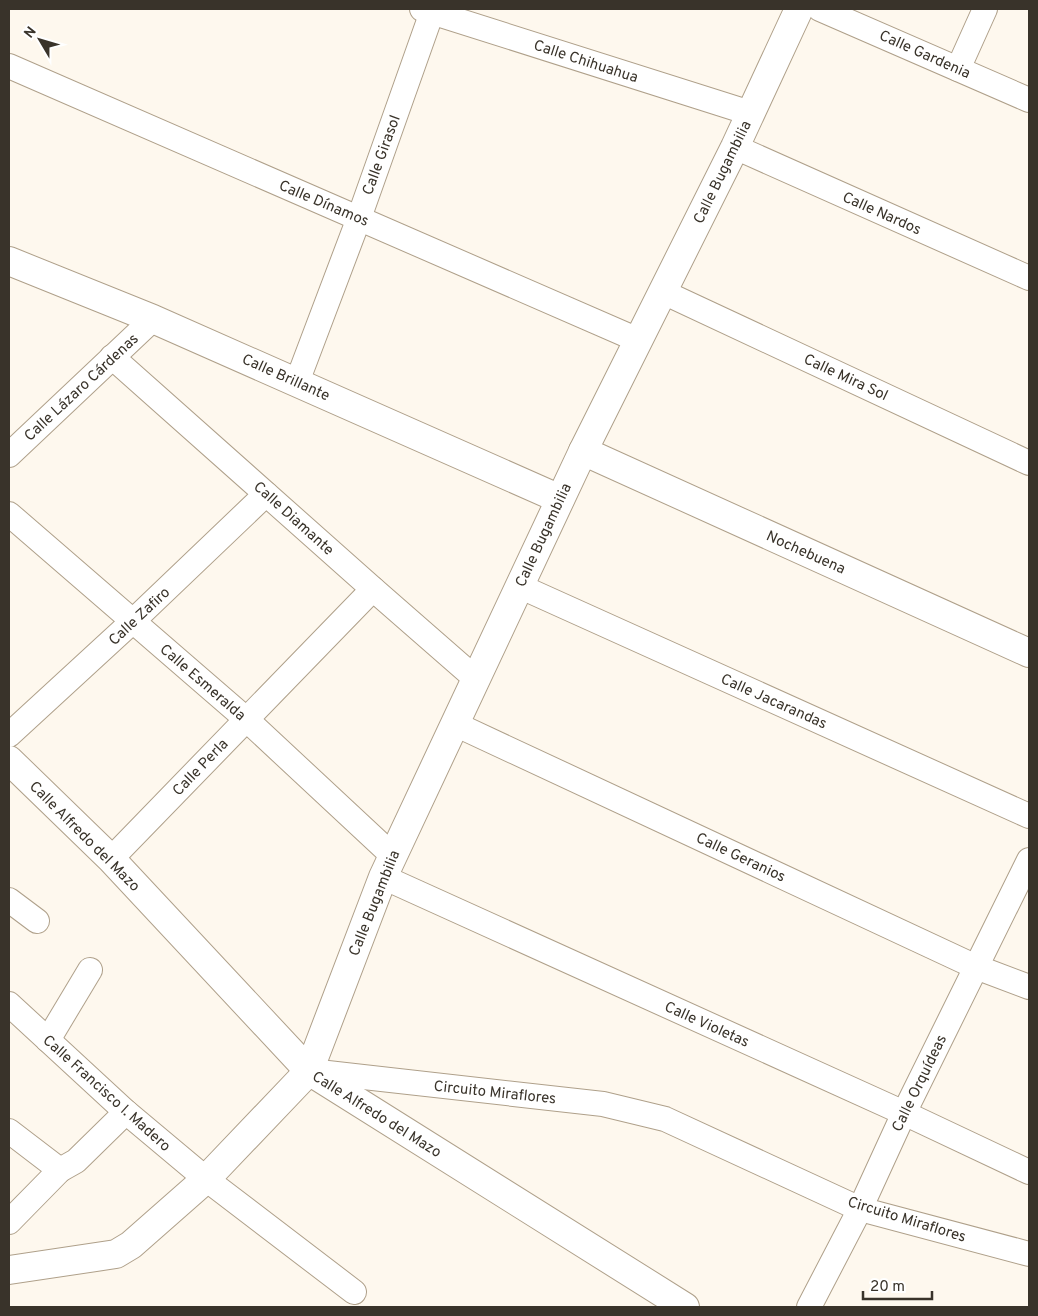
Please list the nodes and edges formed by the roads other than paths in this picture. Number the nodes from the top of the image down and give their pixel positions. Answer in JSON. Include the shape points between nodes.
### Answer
{"nodes":[{"id":1,"x":800,"y":9,"type":"edge"},
{"id":2,"x":820,"y":9,"type":"edge"},
{"id":3,"x":984,"y":9,"type":"edge"},
{"id":4,"x":427,"y":10,"type":"edge"},
{"id":5,"x":9,"y":66,"type":"edge"},
{"id":6,"x":958,"y":69,"type":"junction"},
{"id":7,"x":1029,"y":100,"type":"edge"},
{"id":8,"x":750,"y":113,"type":"junction"},
{"id":9,"x":735,"y":147,"type":"junction"},
{"id":10,"x":358,"y":218,"type":"junction"},
{"id":11,"x":9,"y":261,"type":"edge"},
{"id":12,"x":1029,"y":278,"type":"edge"},
{"id":13,"x":663,"y":292,"type":"junction"},
{"id":14,"x":153,"y":319,"type":"junction"},
{"id":15,"x":638,"y":340,"type":"junction"},
{"id":16,"x":112,"y":357,"type":"junction"},
{"id":17,"x":297,"y":382,"type":"junction"},
{"id":18,"x":583,"y":451,"type":"junction"},
{"id":19,"x":9,"y":454,"type":"edge"},
{"id":20,"x":1029,"y":463,"type":"edge"},
{"id":21,"x":266,"y":494,"type":"junction"},
{"id":22,"x":560,"y":499,"type":"junction"},
{"id":23,"x":9,"y":514,"type":"edge"},
{"id":24,"x":519,"y":586,"type":"junction"},
{"id":25,"x":373,"y":589,"type":"junction"},
{"id":26,"x":134,"y":621,"type":"junction"},
{"id":27,"x":1029,"y":653,"type":"edge"},
{"id":28,"x":476,"y":678,"type":"junction"},
{"id":29,"x":246,"y":719,"type":"junction"},
{"id":30,"x":455,"y":724,"type":"junction"},
{"id":31,"x":9,"y":735,"type":"edge"},
{"id":32,"x":9,"y":760,"type":"edge"},
{"id":33,"x":1029,"y":816,"type":"edge"},
{"id":34,"x":111,"y":859,"type":"junction"},
{"id":35,"x":1029,"y":860,"type":"edge"},
{"id":36,"x":388,"y":866,"type":"junction"},
{"id":37,"x":9,"y":900,"type":"edge"},
{"id":38,"x":37,"y":921,"type":"dead end"},
{"id":39,"x":976,"y":966,"type":"junction"},
{"id":40,"x":90,"y":970,"type":"dead end"},
{"id":41,"x":1029,"y":987,"type":"edge"},
{"id":42,"x":9,"y":1004,"type":"edge"},
{"id":43,"x":48,"y":1040,"type":"junction"},
{"id":44,"x":309,"y":1071,"type":"junction"},
{"id":45,"x":126,"y":1112,"type":"junction"},
{"id":46,"x":904,"y":1113,"type":"junction"},
{"id":47,"x":9,"y":1131,"type":"edge"},
{"id":48,"x":60,"y":1170,"type":"junction"},
{"id":49,"x":1029,"y":1172,"type":"edge"},
{"id":50,"x":206,"y":1179,"type":"junction"},
{"id":51,"x":860,"y":1208,"type":"junction"},
{"id":52,"x":9,"y":1222,"type":"edge"},
{"id":53,"x":1029,"y":1254,"type":"edge"},
{"id":54,"x":9,"y":1270,"type":"edge"},
{"id":55,"x":354,"y":1292,"type":"dead end"},
{"id":56,"x":685,"y":1307,"type":"edge"},
{"id":57,"x":809,"y":1307,"type":"edge"}],
"edges":[{"from":1,"to":8,"type":"street","name":"Calle Bugambilia"},
{"from":2,"to":6,"type":"street","name":"Calle Gardenia"},
{"from":3,"to":6,"type":"street"},
{"from":4,"to":8,"type":"street","name":"Calle Chihuahua"},
{"from":4,"to":10,"type":"street","name":"Calle Girasol"},
{"from":5,"to":10,"type":"street","name":"Calle Dínamos"},
{"from":6,"to":7,"type":"street","name":"Calle Gardenia"},
{"from":8,"to":9,"type":"street","name":"Calle Bugambilia"},
{"from":9,"to":12,"type":"street","name":"Calle Nardos"},
{"from":9,"to":13,"type":"street","name":"Calle Bugambilia"},
{"from":10,"to":15,"type":"street","name":"Calle Dínamos"},
{"from":10,"to":17,"type":"street","name":"Calle Girasol"},
{"from":11,"to":14,"type":"street","name":"Calle Brillante"},
{"from":13,"to":15,"type":"street","name":"Calle Bugambilia"},
{"from":13,"to":20,"type":"street","name":"Calle Mira Sol"},
{"from":14,"to":16,"type":"street","name":"Calle Lázaro Cárdenas"},
{"from":14,"to":17,"type":"street","name":"Calle Brillante"},
{"from":15,"to":18,"type":"street","name":"Calle Bugambilia"},
{"from":16,"to":19,"type":"street","name":"Calle Lázaro Cárdenas"},
{"from":16,"to":21,"type":"street","name":"Calle Diamante"},
{"from":17,"to":22,"type":"street","name":"Calle Brillante"},
{"from":18,"to":22,"type":"street","name":"Calle Bugambilia"},
{"from":18,"to":27,"type":"street","name":"Nochebuena"},
{"from":21,"to":25,"type":"street","name":"Calle Diamante"},
{"from":21,"to":26,"type":"street","name":"Calle Zafiro"},
{"from":22,"to":24,"type":"street","name":"Calle Bugambilia"},
{"from":23,"to":26,"type":"street","name":"Calle Esmeralda"},
{"from":24,"to":28,"type":"street","name":"Calle Bugambilia"},
{"from":24,"to":33,"type":"street","name":"Calle Jacarandas"},
{"from":25,"to":28,"type":"street","name":"Calle Diamante"},
{"from":25,"to":29,"type":"street","name":"Calle Perla"},
{"from":26,"to":29,"type":"street","name":"Calle Esmeralda"},
{"from":26,"to":31,"type":"street","name":"Calle Zafiro"},
{"from":28,"to":30,"type":"street","name":"Calle Bugambilia"},
{"from":29,"to":34,"type":"street","name":"Calle Perla"},
{"from":29,"to":36,"type":"street","name":"Calle Esmeralda"},
{"from":30,"to":36,"type":"street","name":"Calle Bugambilia"},
{"from":30,"to":39,"type":"street","name":"Calle Geranios"},
{"from":32,"to":34,"type":"street","name":"Calle Alfredo del Mazo"},
{"from":34,"to":44,"type":"street","name":"Calle Alfredo del Mazo"},
{"from":35,"to":39,"type":"street","name":"Calle Orquídeas"},
{"from":36,"to":44,"type":"street","name":"Calle Bugambilia"},
{"from":36,"to":46,"type":"street","name":"Calle Violetas"},
{"from":37,"to":38,"type":"street"},
{"from":39,"to":41,"type":"street","name":"Calle Geranios"},
{"from":39,"to":46,"type":"street","name":"Calle Orquídeas"},
{"from":40,"to":43,"type":"street"},
{"from":42,"to":43,"type":"street","name":"Calle Francisco I. Madero"},
{"from":43,"to":45,"type":"street","name":"Calle Francisco I. Madero"},
{"from":44,"to":50,"type":"street"},
{"from":44,"to":51,"type":"street","name":"Circuito Miraflores","via":[[603,1104],[664,1119]]},
{"from":44,"to":56,"type":"street","name":"Calle Alfredo del Mazo"},
{"from":45,"to":48,"type":"street","via":[[76,1161]]},
{"from":45,"to":50,"type":"street","name":"Calle Francisco I. Madero"},
{"from":46,"to":49,"type":"street","name":"Calle Violetas"},
{"from":46,"to":51,"type":"street","name":"Calle Orquídeas"},
{"from":47,"to":48,"type":"street"},
{"from":48,"to":52,"type":"street"},
{"from":50,"to":54,"type":"street","via":[[131,1245],[116,1254]]},
{"from":50,"to":55,"type":"street","name":"Calle Francisco I. Madero"},
{"from":51,"to":53,"type":"street","name":"Circuito Miraflores"},
{"from":51,"to":57,"type":"street","name":"Calle Orquídeas"}]}
